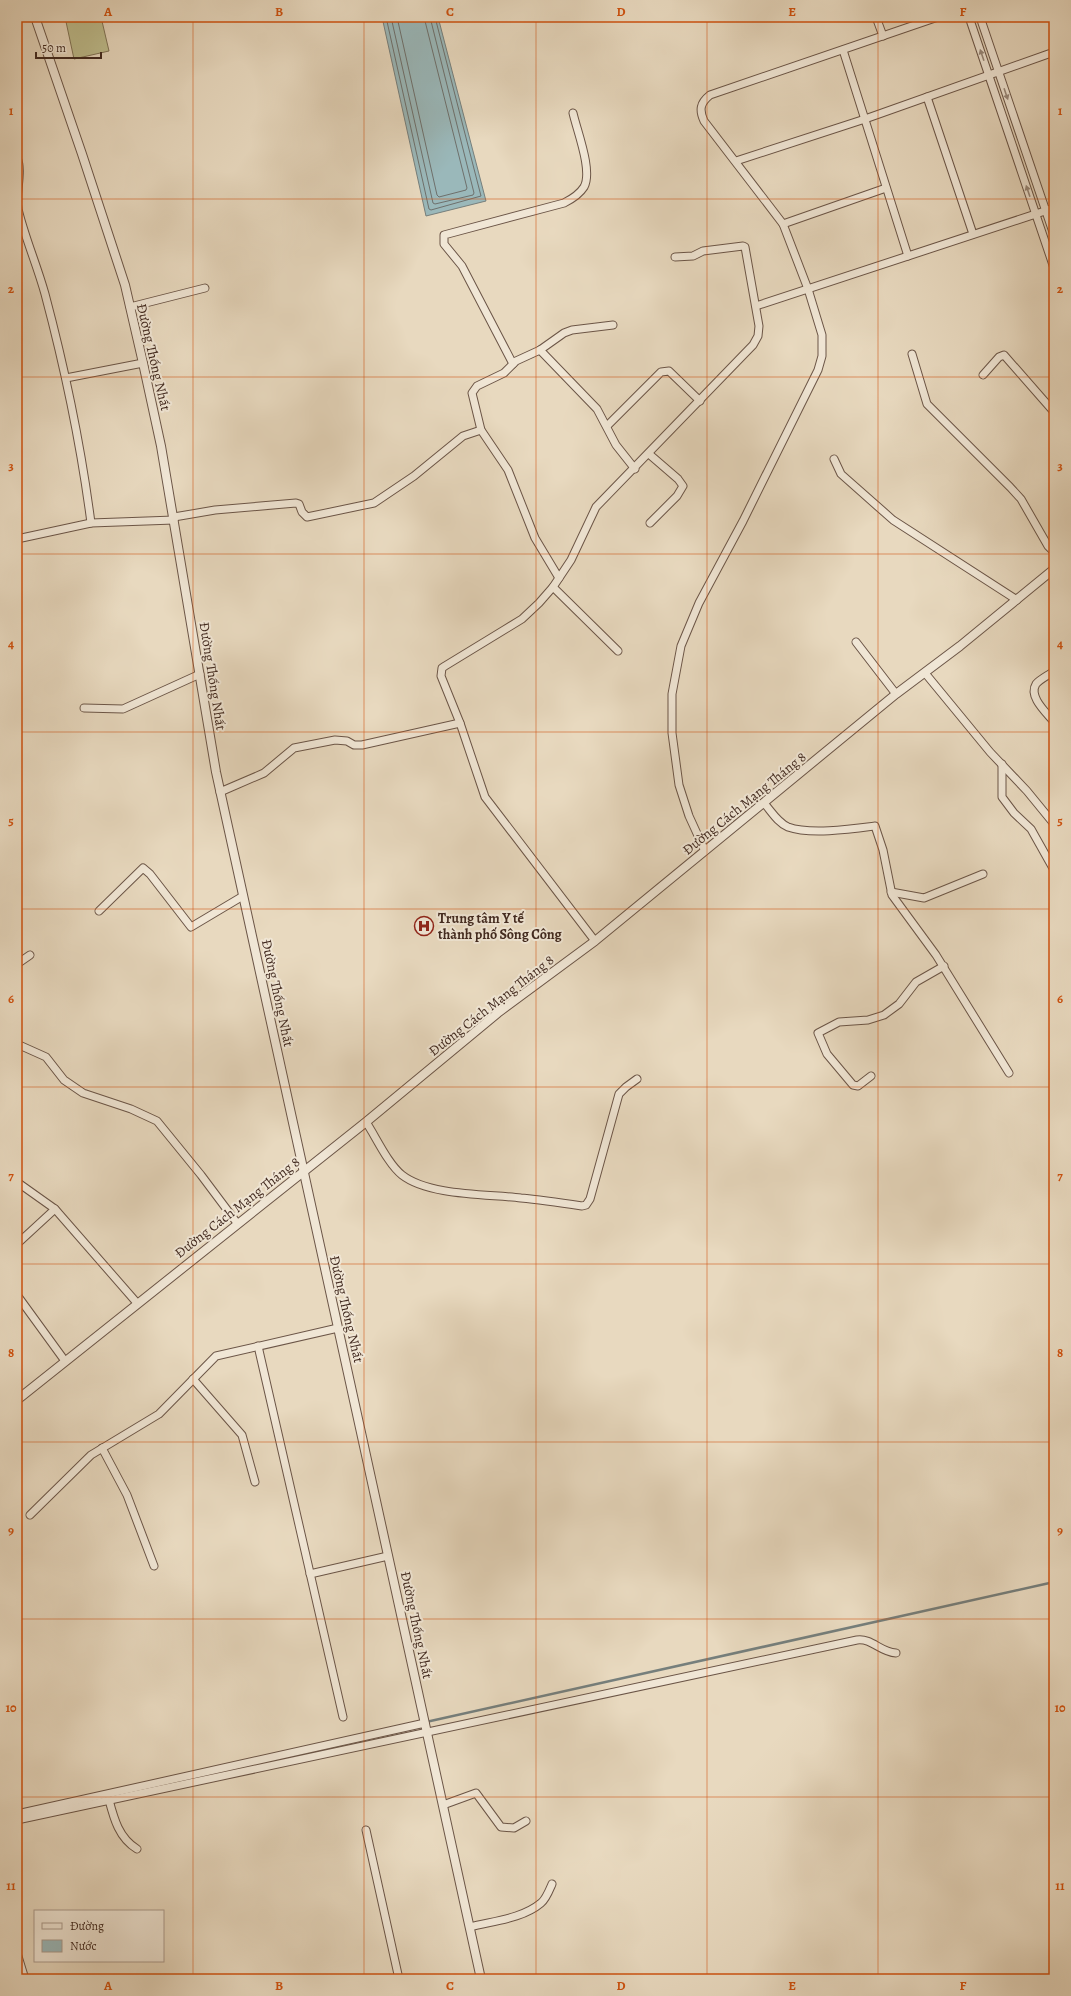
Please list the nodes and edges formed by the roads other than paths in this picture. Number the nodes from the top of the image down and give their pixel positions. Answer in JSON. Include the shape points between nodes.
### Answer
{"nodes":[{"id":1,"x":35,"y":17,"type":"edge"},
{"id":2,"x":876,"y":17,"type":"edge"},
{"id":3,"x":938,"y":17,"type":"edge"},
{"id":4,"x":969,"y":17,"type":"edge"},
{"id":5,"x":980,"y":17,"type":"edge"},
{"id":6,"x":883,"y":36,"type":"junction"},
{"id":7,"x":843,"y":50,"type":"junction"},
{"id":8,"x":1054,"y":52,"type":"edge"},
{"id":9,"x":999,"y":72,"type":"junction"},
{"id":10,"x":989,"y":76,"type":"junction"},
{"id":11,"x":927,"y":97,"type":"junction"},
{"id":12,"x":573,"y":113,"type":"dead end"},
{"id":13,"x":865,"y":119,"type":"junction"},
{"id":14,"x":17,"y":158,"type":"edge"},
{"id":15,"x":736,"y":161,"type":"junction"},
{"id":16,"x":886,"y":188,"type":"junction"},
{"id":17,"x":1054,"y":208,"type":"edge"},
{"id":18,"x":1046,"y":210,"type":"junction"},
{"id":19,"x":1035,"y":214,"type":"junction"},
{"id":20,"x":783,"y":224,"type":"junction"},
{"id":21,"x":973,"y":234,"type":"junction"},
{"id":22,"x":1054,"y":235,"type":"edge"},
{"id":23,"x":908,"y":256,"type":"junction"},
{"id":24,"x":675,"y":257,"type":"dead end"},
{"id":25,"x":1054,"y":268,"type":"edge"},
{"id":26,"x":205,"y":288,"type":"dead end"},
{"id":27,"x":808,"y":288,"type":"junction"},
{"id":28,"x":756,"y":306,"type":"junction"},
{"id":29,"x":130,"y":307,"type":"junction"},
{"id":30,"x":613,"y":325,"type":"dead end"},
{"id":31,"x":540,"y":350,"type":"junction"},
{"id":32,"x":912,"y":354,"type":"dead end"},
{"id":33,"x":143,"y":363,"type":"junction"},
{"id":34,"x":513,"y":364,"type":"junction"},
{"id":35,"x":983,"y":375,"type":"dead end"},
{"id":36,"x":66,"y":378,"type":"junction"},
{"id":37,"x":700,"y":401,"type":"junction"},
{"id":38,"x":1054,"y":412,"type":"edge"},
{"id":39,"x":606,"y":426,"type":"junction"},
{"id":40,"x":481,"y":430,"type":"junction"},
{"id":41,"x":649,"y":454,"type":"junction"},
{"id":42,"x":834,"y":459,"type":"dead end"},
{"id":43,"x":634,"y":469,"type":"junction"},
{"id":44,"x":174,"y":519,"type":"junction"},
{"id":45,"x":91,"y":523,"type":"junction"},
{"id":46,"x":650,"y":523,"type":"dead end"},
{"id":47,"x":17,"y":539,"type":"edge"},
{"id":48,"x":1054,"y":552,"type":"edge"},
{"id":49,"x":1054,"y":570,"type":"edge"},
{"id":50,"x":559,"y":578,"type":"junction"},
{"id":51,"x":554,"y":587,"type":"junction"},
{"id":52,"x":1017,"y":600,"type":"junction"},
{"id":53,"x":856,"y":642,"type":"dead end"},
{"id":54,"x":618,"y":651,"type":"dead end"},
{"id":55,"x":1054,"y":671,"type":"edge"},
{"id":56,"x":925,"y":673,"type":"junction"},
{"id":57,"x":200,"y":674,"type":"junction"},
{"id":58,"x":896,"y":694,"type":"junction"},
{"id":59,"x":84,"y":708,"type":"dead end"},
{"id":60,"x":1054,"y":722,"type":"edge"},
{"id":61,"x":460,"y":723,"type":"junction"},
{"id":62,"x":1002,"y":764,"type":"junction"},
{"id":63,"x":220,"y":792,"type":"junction"},
{"id":64,"x":764,"y":803,"type":"junction"},
{"id":65,"x":1054,"y":824,"type":"edge"},
{"id":66,"x":705,"y":851,"type":"junction"},
{"id":67,"x":1054,"y":870,"type":"edge"},
{"id":68,"x":983,"y":874,"type":"dead end"},
{"id":69,"x":891,"y":892,"type":"junction"},
{"id":70,"x":243,"y":896,"type":"junction"},
{"id":71,"x":99,"y":911,"type":"dead end"},
{"id":72,"x":595,"y":941,"type":"junction"},
{"id":73,"x":30,"y":955,"type":"dead end"},
{"id":74,"x":17,"y":964,"type":"edge"},
{"id":75,"x":944,"y":966,"type":"junction"},
{"id":76,"x":17,"y":1044,"type":"edge"},
{"id":77,"x":1009,"y":1073,"type":"dead end"},
{"id":78,"x":871,"y":1076,"type":"dead end"},
{"id":79,"x":637,"y":1080,"type":"dead end"},
{"id":80,"x":366,"y":1122,"type":"junction"},
{"id":81,"x":304,"y":1172,"type":"junction"},
{"id":82,"x":17,"y":1182,"type":"edge"},
{"id":83,"x":55,"y":1209,"type":"junction"},
{"id":84,"x":237,"y":1223,"type":"junction"},
{"id":85,"x":17,"y":1244,"type":"edge"},
{"id":86,"x":17,"y":1294,"type":"edge"},
{"id":87,"x":137,"y":1303,"type":"junction"},
{"id":88,"x":338,"y":1328,"type":"junction"},
{"id":89,"x":258,"y":1346,"type":"junction"},
{"id":90,"x":64,"y":1361,"type":"junction"},
{"id":91,"x":193,"y":1379,"type":"junction"},
{"id":92,"x":17,"y":1400,"type":"edge"},
{"id":93,"x":102,"y":1448,"type":"junction"},
{"id":94,"x":255,"y":1482,"type":"dead end"},
{"id":95,"x":30,"y":1515,"type":"dead end"},
{"id":96,"x":388,"y":1556,"type":"junction"},
{"id":97,"x":154,"y":1566,"type":"dead end"},
{"id":98,"x":310,"y":1574,"type":"junction"},
{"id":99,"x":896,"y":1653,"type":"dead end"},
{"id":100,"x":343,"y":1717,"type":"dead end"},
{"id":101,"x":425,"y":1724,"type":"junction"},
{"id":102,"x":427,"y":1733,"type":"junction"},
{"id":103,"x":109,"y":1800,"type":"junction"},
{"id":104,"x":443,"y":1805,"type":"junction"},
{"id":105,"x":17,"y":1814,"type":"edge"},
{"id":106,"x":17,"y":1820,"type":"edge"},
{"id":107,"x":526,"y":1821,"type":"dead end"},
{"id":108,"x":366,"y":1830,"type":"dead end"},
{"id":109,"x":137,"y":1849,"type":"dead end"},
{"id":110,"x":552,"y":1884,"type":"dead end"},
{"id":111,"x":470,"y":1927,"type":"junction"},
{"id":112,"x":17,"y":1953,"type":"edge"},
{"id":113,"x":25,"y":1979,"type":"edge"},
{"id":114,"x":399,"y":1979,"type":"edge"},
{"id":115,"x":481,"y":1979,"type":"edge"}],
"edges":[{"from":1,"to":29,"type":"street","name":"Đường Thống Nhất","via":[[82,154]]},
{"from":2,"to":6,"type":"street"},
{"from":3,"to":6,"type":"street"},
{"from":10,"to":4,"type":"street","one_way":true},
{"from":5,"to":9,"type":"street"},
{"from":6,"to":7,"type":"street"},
{"from":7,"to":13,"type":"street"},
{"from":7,"to":15,"type":"street","via":[[710,95],[704,100],[700,107],[704,121]]},
{"from":8,"to":9,"type":"street"},
{"from":9,"to":10,"type":"street"},
{"from":9,"to":18,"type":"street","one_way":true},
{"from":10,"to":11,"type":"street"},
{"from":19,"to":10,"type":"street","one_way":true},
{"from":11,"to":13,"type":"street"},
{"from":11,"to":21,"type":"street"},
{"from":12,"to":34,"type":"street","via":[[586,170],[584,186],[576,196],[564,203],[444,235],[444,244],[462,266]]},
{"from":13,"to":15,"type":"street"},
{"from":13,"to":16,"type":"street"},
{"from":14,"to":36,"type":"street","via":[[20,169],[17,185],[18,208],[44,292]]},
{"from":15,"to":20,"type":"street"},
{"from":16,"to":20,"type":"street"},
{"from":16,"to":23,"type":"street"},
{"from":17,"to":18,"type":"street"},
{"from":18,"to":19,"type":"street"},
{"from":18,"to":22,"type":"street"},
{"from":19,"to":21,"type":"street"},
{"from":19,"to":25,"type":"street"},
{"from":20,"to":27,"type":"street"},
{"from":21,"to":23,"type":"street"},
{"from":23,"to":27,"type":"street"},
{"from":24,"to":28,"type":"street","via":[[743,246],[746,248]]},
{"from":26,"to":29,"type":"street"},
{"from":27,"to":28,"type":"street"},
{"from":27,"to":66,"type":"street","via":[[822,335],[822,356],[818,370],[699,603],[682,646],[676,670],[671,710],[679,785],[689,816]]},
{"from":28,"to":37,"type":"street","via":[[759,326],[758,336],[753,345]]},
{"from":29,"to":33,"type":"street","name":"Đường Thống Nhất"},
{"from":30,"to":31,"type":"street","via":[[572,330]]},
{"from":31,"to":34,"type":"street"},
{"from":31,"to":39,"type":"street","via":[[597,409]]},
{"from":32,"to":48,"type":"street","via":[[927,404],[1021,499]]},
{"from":33,"to":36,"type":"street"},
{"from":33,"to":44,"type":"street","name":"Đường Thống Nhất"},
{"from":34,"to":40,"type":"street","via":[[504,373],[473,390],[472,396]]},
{"from":35,"to":38,"type":"street","via":[[1004,355]]},
{"from":36,"to":45,"type":"street"},
{"from":37,"to":39,"type":"street","via":[[669,370],[665,370]]},
{"from":37,"to":41,"type":"street"},
{"from":39,"to":43,"type":"street"},
{"from":40,"to":44,"type":"street","via":[[463,436],[383,498],[363,506],[307,517],[296,503],[216,510]]},
{"from":40,"to":50,"type":"street","via":[[508,470],[535,538]]},
{"from":41,"to":43,"type":"street"},
{"from":41,"to":46,"type":"street","via":[[683,486],[677,496]]},
{"from":42,"to":52,"type":"street","via":[[841,474],[893,520]]},
{"from":43,"to":50,"type":"street","via":[[594,511],[571,560]]},
{"from":44,"to":45,"type":"street"},
{"from":44,"to":57,"type":"street","name":"Đường Thống Nhất"},
{"from":45,"to":47,"type":"street"},
{"from":49,"to":52,"type":"street","name":"Đường Cách Mạng Tháng 8"},
{"from":50,"to":51,"type":"street"},
{"from":51,"to":54,"type":"street"},
{"from":51,"to":61,"type":"street","via":[[522,619],[442,668],[441,676]]},
{"from":52,"to":56,"type":"street","name":"Đường Cách Mạng Tháng 8"},
{"from":53,"to":58,"type":"street"},
{"from":55,"to":60,"type":"street","via":[[1036,684],[1034,691],[1035,699]]},
{"from":56,"to":58,"type":"street","name":"Đường Cách Mạng Tháng 8"},
{"from":56,"to":62,"type":"street"},
{"from":57,"to":59,"type":"street","via":[[123,710]]},
{"from":57,"to":63,"type":"street","name":"Đường Thống Nhất"},
{"from":58,"to":64,"type":"street","name":"Đường Cách Mạng Tháng 8"},
{"from":61,"to":63,"type":"street","via":[[362,745],[335,740],[294,748],[264,773]]},
{"from":61,"to":72,"type":"street","via":[[485,797]]},
{"from":62,"to":65,"type":"street"},
{"from":62,"to":67,"type":"street","via":[[1002,797],[1031,829]]},
{"from":63,"to":70,"type":"street","name":"Đường Thống Nhất"},
{"from":64,"to":66,"type":"street","name":"Đường Cách Mạng Tháng 8"},
{"from":64,"to":69,"type":"street","via":[[781,822],[798,829],[842,830],[875,826],[883,850]]},
{"from":66,"to":72,"type":"street","name":"Đường Cách Mạng Tháng 8"},
{"from":68,"to":69,"type":"street","via":[[924,898]]},
{"from":69,"to":75,"type":"street"},
{"from":70,"to":71,"type":"street","via":[[191,927],[143,868]]},
{"from":70,"to":81,"type":"street","name":"Đường Thống Nhất"},
{"from":72,"to":80,"type":"street","name":"Đường Cách Mạng Tháng 8","via":[[499,1012]]},
{"from":73,"to":74,"type":"street"},
{"from":75,"to":77,"type":"street"},
{"from":75,"to":78,"type":"street","via":[[916,982],[899,1004],[884,1015],[868,1020],[839,1022],[818,1033],[827,1054],[853,1085],[858,1086]]},
{"from":76,"to":84,"type":"street","via":[[46,1058],[64,1080],[83,1093],[131,1109],[157,1121],[202,1174]]},
{"from":79,"to":80,"type":"street","via":[[626,1086],[619,1094],[590,1199],[582,1206],[444,1191],[410,1180],[394,1166]]},
{"from":80,"to":81,"type":"street","name":"Đường Cách Mạng Tháng 8"},
{"from":81,"to":84,"type":"street","name":"Đường Cách Mạng Tháng 8"},
{"from":81,"to":88,"type":"street","name":"Đường Thống Nhất"},
{"from":82,"to":83,"type":"street"},
{"from":83,"to":85,"type":"street"},
{"from":83,"to":87,"type":"street"},
{"from":84,"to":87,"type":"street","name":"Đường Cách Mạng Tháng 8"},
{"from":86,"to":90,"type":"street"},
{"from":87,"to":90,"type":"street","name":"Đường Cách Mạng Tháng 8"},
{"from":88,"to":89,"type":"street"},
{"from":88,"to":96,"type":"street","name":"Đường Thống Nhất"},
{"from":89,"to":91,"type":"street","via":[[216,1356]]},
{"from":89,"to":98,"type":"street"},
{"from":90,"to":92,"type":"street","name":"Đường Cách Mạng Tháng 8"},
{"from":91,"to":93,"type":"street","via":[[159,1414]]},
{"from":91,"to":94,"type":"street","via":[[242,1434]]},
{"from":93,"to":95,"type":"street","via":[[85,1460]]},
{"from":93,"to":97,"type":"street","via":[[127,1495]]},
{"from":96,"to":98,"type":"street"},
{"from":96,"to":101,"type":"street","name":"Đường Thống Nhất"},
{"from":98,"to":100,"type":"street"},
{"from":99,"to":102,"type":"street","via":[[880,1649],[868,1640],[857,1640]]},
{"from":101,"to":102,"type":"street","name":"Đường Thống Nhất"},
{"from":101,"to":105,"type":"street"},
{"from":102,"to":103,"type":"street"},
{"from":102,"to":104,"type":"street","name":"Đường Thống Nhất"},
{"from":103,"to":106,"type":"street"},
{"from":103,"to":109,"type":"street","via":[[118,1829]]},
{"from":104,"to":107,"type":"street","via":[[476,1793],[501,1827],[514,1828]]},
{"from":104,"to":111,"type":"street","name":"Đường Thống Nhất"},
{"from":108,"to":114,"type":"street"},
{"from":110,"to":111,"type":"street","via":[[541,1903],[530,1910]]},
{"from":111,"to":115,"type":"street","name":"Đường Thống Nhất"},
{"from":112,"to":113,"type":"street"}]}
